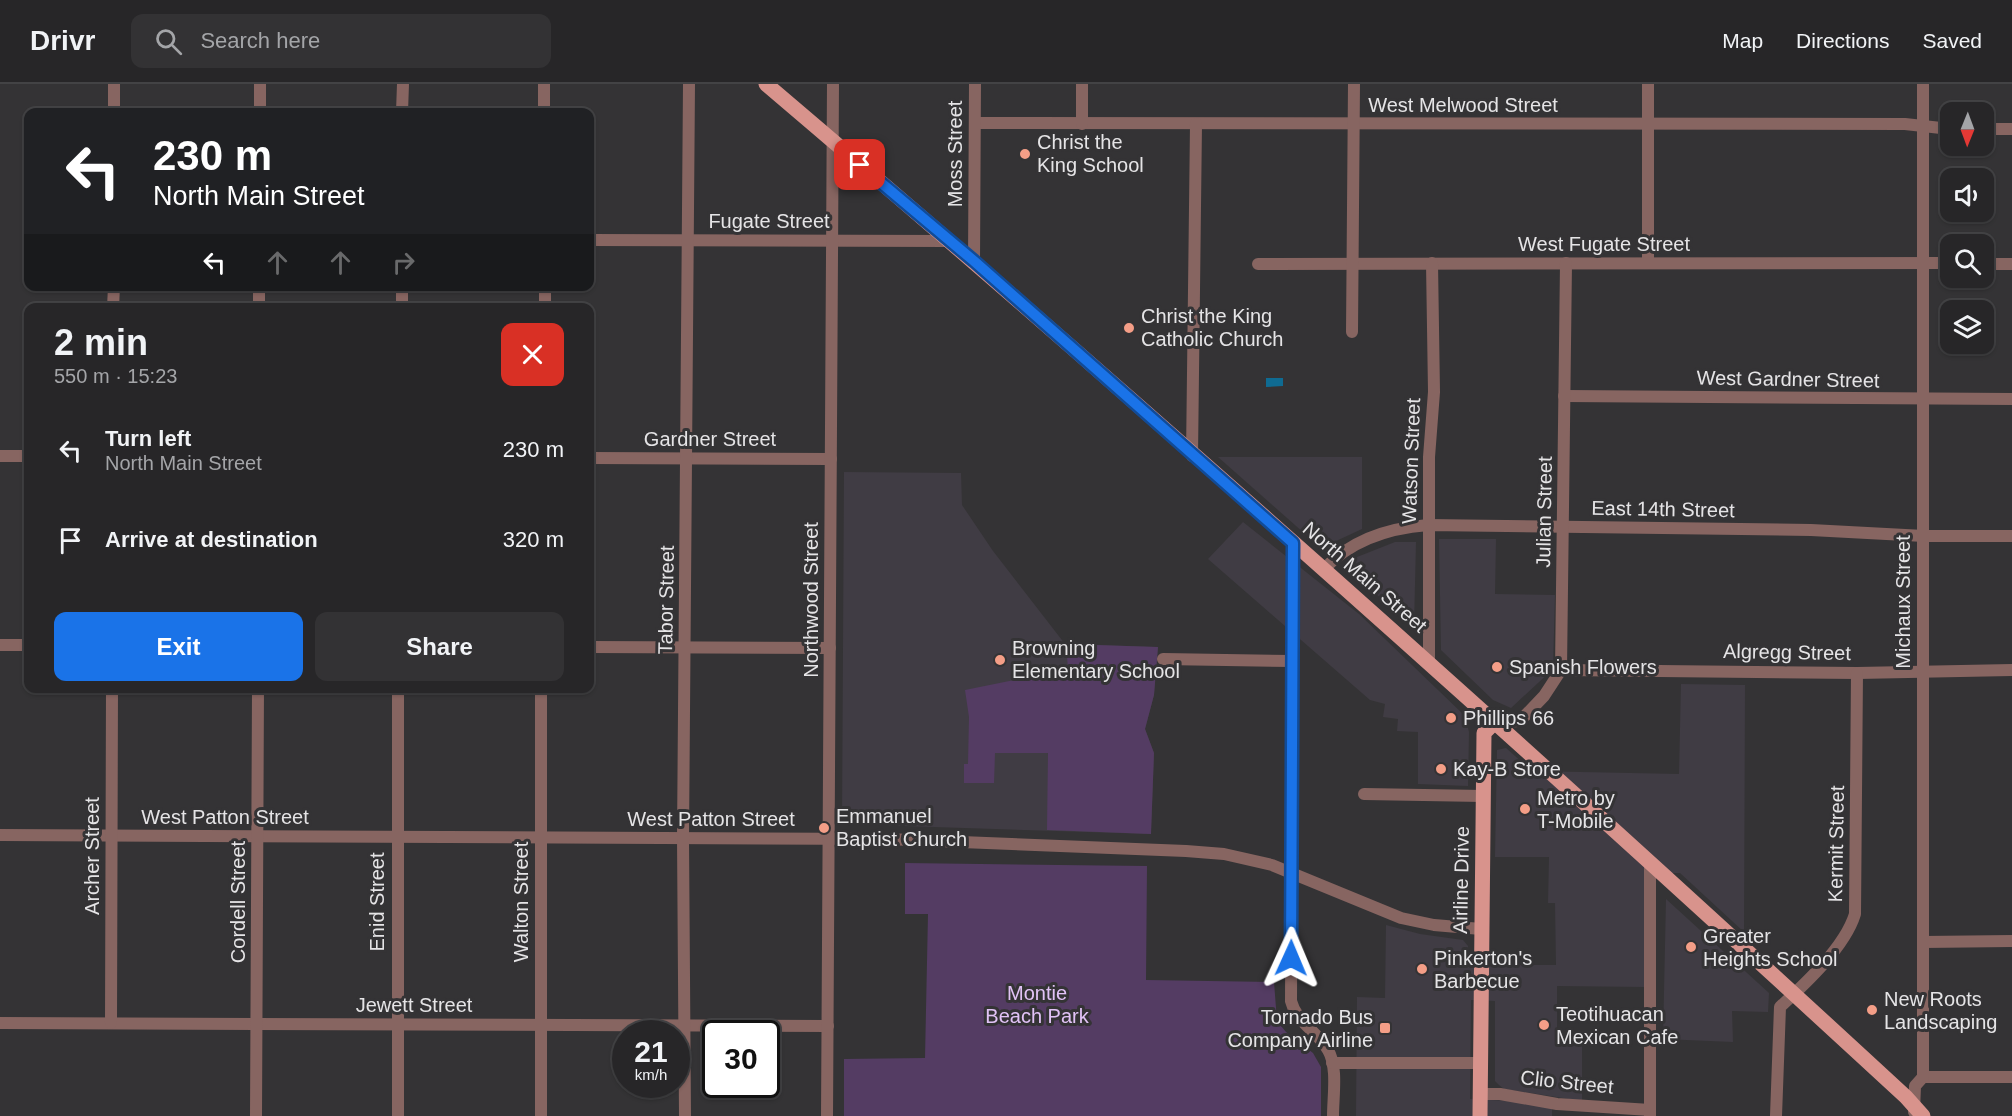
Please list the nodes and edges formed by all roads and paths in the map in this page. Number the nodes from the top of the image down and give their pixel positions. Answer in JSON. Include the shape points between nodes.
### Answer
{"nodes":[{"id":1,"x":114,"y":84,"type":"edge"},
{"id":2,"x":260,"y":84,"type":"edge"},
{"id":3,"x":402,"y":84,"type":"edge"},
{"id":4,"x":543,"y":84,"type":"edge"},
{"id":5,"x":689,"y":84,"type":"edge"},
{"id":6,"x":766,"y":84,"type":"edge"},
{"id":7,"x":833,"y":84,"type":"edge"},
{"id":8,"x":975,"y":84,"type":"edge"},
{"id":9,"x":1082,"y":84,"type":"edge"},
{"id":10,"x":1354,"y":84,"type":"edge"},
{"id":11,"x":1648,"y":84,"type":"edge"},
{"id":12,"x":1923,"y":84,"type":"edge"},
{"id":13,"x":114,"y":108,"type":"edge"},
{"id":14,"x":260,"y":108,"type":"edge"},
{"id":15,"x":402,"y":108,"type":"edge"},
{"id":16,"x":544,"y":108,"type":"edge"},
{"id":17,"x":975,"y":123,"type":"junction"},
{"id":18,"x":1082,"y":124,"type":"junction"},
{"id":19,"x":1196,"y":124,"type":"junction"},
{"id":20,"x":1354,"y":124,"type":"junction"},
{"id":21,"x":1648,"y":124,"type":"junction"},
{"id":22,"x":1923,"y":127,"type":"junction"},
{"id":23,"x":1940,"y":128,"type":"edge"},
{"id":24,"x":1994,"y":129,"type":"edge"},
{"id":25,"x":2012,"y":129,"type":"edge"},
{"id":26,"x":833,"y":141,"type":"junction"},
{"id":27,"x":594,"y":240,"type":"edge"},
{"id":28,"x":689,"y":240,"type":"junction"},
{"id":29,"x":834,"y":241,"type":"junction"},
{"id":30,"x":948,"y":241,"type":"junction"},
{"id":31,"x":974,"y":261,"type":"junction"},
{"id":32,"x":1352,"y":263,"type":"junction"},
{"id":33,"x":1432,"y":263,"type":"junction"},
{"id":34,"x":1566,"y":263,"type":"junction"},
{"id":35,"x":1648,"y":263,"type":"junction"},
{"id":36,"x":1922,"y":263,"type":"junction"},
{"id":37,"x":1940,"y":263,"type":"edge"},
{"id":38,"x":1258,"y":264,"type":"dead end"},
{"id":39,"x":1994,"y":264,"type":"edge"},
{"id":40,"x":2012,"y":264,"type":"edge"},
{"id":41,"x":1352,"y":332,"type":"dead end"},
{"id":42,"x":1564,"y":396,"type":"junction"},
{"id":43,"x":1922,"y":399,"type":"junction"},
{"id":44,"x":2012,"y":399,"type":"edge"},
{"id":45,"x":0,"y":456,"type":"edge"},
{"id":46,"x":24,"y":456,"type":"edge"},
{"id":47,"x":1192,"y":456,"type":"junction"},
{"id":48,"x":594,"y":458,"type":"edge"},
{"id":49,"x":688,"y":459,"type":"junction"},
{"id":50,"x":831,"y":459,"type":"junction"},
{"id":51,"x":1428,"y":525,"type":"junction"},
{"id":52,"x":1563,"y":526,"type":"junction"},
{"id":53,"x":1924,"y":536,"type":"junction"},
{"id":54,"x":2012,"y":536,"type":"edge"},
{"id":55,"x":1293,"y":543,"type":"junction"},
{"id":56,"x":1324,"y":568,"type":"junction"},
{"id":57,"x":0,"y":645,"type":"edge"},
{"id":58,"x":24,"y":645,"type":"edge"},
{"id":59,"x":594,"y":647,"type":"edge"},
{"id":60,"x":685,"y":647,"type":"junction"},
{"id":61,"x":830,"y":648,"type":"junction"},
{"id":62,"x":1162,"y":659,"type":"dead end"},
{"id":63,"x":1292,"y":661,"type":"junction"},
{"id":64,"x":1429,"y":661,"type":"junction"},
{"id":65,"x":1561,"y":670,"type":"junction"},
{"id":66,"x":2012,"y":670,"type":"edge"},
{"id":67,"x":1923,"y":672,"type":"junction"},
{"id":68,"x":1857,"y":673,"type":"junction"},
{"id":69,"x":112,"y":693,"type":"edge"},
{"id":70,"x":258,"y":693,"type":"edge"},
{"id":71,"x":398,"y":693,"type":"edge"},
{"id":72,"x":541,"y":693,"type":"edge"},
{"id":73,"x":1495,"y":722,"type":"junction"},
{"id":74,"x":1364,"y":794,"type":"dead end"},
{"id":75,"x":1483,"y":796,"type":"junction"},
{"id":76,"x":0,"y":835,"type":"edge"},
{"id":77,"x":112,"y":836,"type":"junction"},
{"id":78,"x":258,"y":837,"type":"junction"},
{"id":79,"x":397,"y":837,"type":"junction"},
{"id":80,"x":683,"y":838,"type":"junction"},
{"id":81,"x":540,"y":839,"type":"junction"},
{"id":82,"x":829,"y":839,"type":"junction"},
{"id":83,"x":1650,"y":862,"type":"junction"},
{"id":84,"x":1293,"y":873,"type":"junction"},
{"id":85,"x":1481,"y":929,"type":"junction"},
{"id":86,"x":2012,"y":941,"type":"edge"},
{"id":87,"x":1923,"y":942,"type":"junction"},
{"id":88,"x":1794,"y":994,"type":"junction"},
{"id":89,"x":684,"y":1020,"type":"edge"},
{"id":90,"x":0,"y":1023,"type":"edge"},
{"id":91,"x":111,"y":1023,"type":"junction"},
{"id":92,"x":257,"y":1024,"type":"junction"},
{"id":93,"x":396,"y":1024,"type":"junction"},
{"id":94,"x":541,"y":1024,"type":"junction"},
{"id":95,"x":612,"y":1024,"type":"edge"},
{"id":96,"x":690,"y":1025,"type":"edge"},
{"id":97,"x":828,"y":1026,"type":"junction"},
{"id":98,"x":1332,"y":1063,"type":"junction"},
{"id":99,"x":1480,"y":1063,"type":"junction"},
{"id":100,"x":1923,"y":1077,"type":"junction"},
{"id":101,"x":2012,"y":1077,"type":"edge"},
{"id":102,"x":1480,"y":1094,"type":"junction"},
{"id":103,"x":685,"y":1098,"type":"edge"},
{"id":104,"x":1917,"y":1112,"type":"edge"},
{"id":105,"x":1650,"y":1113,"type":"edge"},
{"id":106,"x":256,"y":1116,"type":"edge"},
{"id":107,"x":398,"y":1116,"type":"edge"},
{"id":108,"x":541,"y":1116,"type":"edge"},
{"id":109,"x":685,"y":1116,"type":"edge"},
{"id":110,"x":828,"y":1116,"type":"edge"},
{"id":111,"x":1333,"y":1116,"type":"edge"},
{"id":112,"x":1480,"y":1116,"type":"edge"},
{"id":113,"x":1776,"y":1116,"type":"edge"}],
"edges":[{"from":1,"to":13,"type":"street"},
{"from":2,"to":14,"type":"street"},
{"from":3,"to":15,"type":"street"},
{"from":4,"to":16,"type":"street"},
{"from":5,"to":28,"type":"street","name":"Tabor Street"},
{"from":6,"to":26,"type":"main road","name":"North Main Street"},
{"from":7,"to":26,"type":"street","name":"Northwood Street"},
{"from":8,"to":17,"type":"street","name":"Moss Street"},
{"from":9,"to":18,"type":"street"},
{"from":10,"to":20,"type":"street"},
{"from":11,"to":21,"type":"street"},
{"from":12,"to":22,"type":"street","name":"Michaux Street"},
{"from":17,"to":18,"type":"street","name":"West Melwood Street"},
{"from":17,"to":31,"type":"street","name":"Moss Street"},
{"from":18,"to":19,"type":"street","name":"West Melwood Street"},
{"from":19,"to":20,"type":"street","name":"West Melwood Street"},
{"from":19,"to":47,"type":"street"},
{"from":20,"to":21,"type":"street","name":"West Melwood Street"},
{"from":20,"to":32,"type":"street"},
{"from":21,"to":22,"type":"street","name":"West Melwood Street"},
{"from":21,"to":35,"type":"street"},
{"from":22,"to":23,"type":"street","name":"West Melwood Street"},
{"from":22,"to":36,"type":"street","name":"Michaux Street"},
{"from":24,"to":25,"type":"street"},
{"from":26,"to":29,"type":"street","name":"Northwood Street"},
{"from":26,"to":30,"type":"main road","name":"North Main Street"},
{"from":27,"to":28,"type":"street","name":"Fugate Street"},
{"from":28,"to":29,"type":"street","name":"Fugate Street"},
{"from":28,"to":49,"type":"street","name":"Tabor Street"},
{"from":29,"to":30,"type":"street","name":"Fugate Street"},
{"from":29,"to":50,"type":"street","name":"Northwood Street"},
{"from":30,"to":31,"type":"main road","name":"North Main Street"},
{"from":31,"to":47,"type":"main road","name":"North Main Street"},
{"from":32,"to":33,"type":"street","name":"West Fugate Street"},
{"from":32,"to":38,"type":"street","name":"West Fugate Street"},
{"from":32,"to":41,"type":"street"},
{"from":33,"to":34,"type":"street","name":"West Fugate Street"},
{"from":33,"to":51,"type":"street","name":"Watson Street","via":[[1434,392]]},
{"from":34,"to":35,"type":"street","name":"West Fugate Street"},
{"from":34,"to":42,"type":"street","name":"Julian Street"},
{"from":35,"to":36,"type":"street","name":"West Fugate Street"},
{"from":36,"to":37,"type":"street","name":"West Fugate Street"},
{"from":36,"to":43,"type":"street","name":"Michaux Street"},
{"from":39,"to":40,"type":"street"},
{"from":42,"to":43,"type":"street","name":"West Gardner Street"},
{"from":42,"to":52,"type":"street","name":"Julian Street"},
{"from":43,"to":44,"type":"street","name":"West Gardner Street"},
{"from":43,"to":53,"type":"street","name":"Michaux Street"},
{"from":45,"to":46,"type":"street"},
{"from":47,"to":55,"type":"main road","name":"North Main Street"},
{"from":48,"to":49,"type":"street","name":"Gardner Street"},
{"from":49,"to":50,"type":"street","name":"Gardner Street"},
{"from":49,"to":60,"type":"street","name":"Tabor Street"},
{"from":50,"to":61,"type":"street","name":"Northwood Street"},
{"from":51,"to":52,"type":"street","name":"East 14th Street"},
{"from":51,"to":56,"type":"street","name":"East 14th Street","via":[[1376,535],[1352,545]]},
{"from":51,"to":64,"type":"street","name":"Watson Street"},
{"from":52,"to":53,"type":"street","name":"East 14th Street"},
{"from":52,"to":65,"type":"street","name":"Julian Street"},
{"from":53,"to":54,"type":"street","name":"East 14th Street"},
{"from":53,"to":67,"type":"street","name":"Michaux Street"},
{"from":55,"to":56,"type":"main road","name":"North Main Street"},
{"from":55,"to":63,"type":"street"},
{"from":56,"to":64,"type":"main road","name":"North Main Street"},
{"from":57,"to":58,"type":"street"},
{"from":59,"to":60,"type":"street"},
{"from":60,"to":61,"type":"street"},
{"from":60,"to":80,"type":"street","name":"Tabor Street"},
{"from":61,"to":82,"type":"street","name":"Northwood Street"},
{"from":62,"to":63,"type":"street"},
{"from":63,"to":84,"type":"street"},
{"from":64,"to":73,"type":"main road","name":"North Main Street"},
{"from":65,"to":68,"type":"street","name":"Algregg Street"},
{"from":65,"to":73,"type":"street","via":[[1544,696],[1520,721]]},
{"from":66,"to":67,"type":"street","name":"Algregg Street"},
{"from":67,"to":68,"type":"street","name":"Algregg Street"},
{"from":67,"to":87,"type":"street","name":"Michaux Street"},
{"from":68,"to":88,"type":"street","name":"Kermit Street","via":[[1855,914],[1843,939]]},
{"from":69,"to":77,"type":"street","name":"Archer Street"},
{"from":70,"to":78,"type":"street","name":"Cordell Street"},
{"from":71,"to":79,"type":"street","name":"Enid Street"},
{"from":72,"to":81,"type":"street","name":"Walton Street"},
{"from":73,"to":75,"type":"main road","name":"Airline Drive","via":[[1484,733]]},
{"from":73,"to":83,"type":"main road","name":"North Main Street"},
{"from":74,"to":75,"type":"street"},
{"from":75,"to":85,"type":"main road","name":"Airline Drive"},
{"from":76,"to":77,"type":"street","name":"West Patton Street"},
{"from":77,"to":78,"type":"street","name":"West Patton Street"},
{"from":77,"to":91,"type":"street","name":"Archer Street"},
{"from":78,"to":79,"type":"street","name":"West Patton Street"},
{"from":78,"to":92,"type":"street","name":"Cordell Street"},
{"from":79,"to":81,"type":"street","name":"West Patton Street"},
{"from":79,"to":93,"type":"street","name":"Enid Street"},
{"from":80,"to":81,"type":"street","name":"West Patton Street"},
{"from":80,"to":82,"type":"street","name":"West Patton Street"},
{"from":80,"to":89,"type":"street","name":"Tabor Street"},
{"from":81,"to":94,"type":"street","name":"Walton Street"},
{"from":82,"to":84,"type":"street","name":"West Patton Street","via":[[1186,851],[1239,857]]},
{"from":82,"to":97,"type":"street","name":"Northwood Street"},
{"from":83,"to":88,"type":"main road","name":"North Main Street"},
{"from":83,"to":105,"type":"street"},
{"from":84,"to":85,"type":"street","name":"West Patton Street","via":[[1401,918],[1434,926]]},
{"from":84,"to":98,"type":"street","via":[[1291,1001],[1329,1052]]},
{"from":85,"to":99,"type":"main road","name":"Airline Drive"},
{"from":86,"to":87,"type":"street"},
{"from":87,"to":100,"type":"street","name":"Michaux Street"},
{"from":88,"to":104,"type":"main road","name":"North Main Street"},
{"from":88,"to":113,"type":"street","name":"Kermit Street","via":[[1780,1007]]},
{"from":90,"to":91,"type":"street","name":"Jewett Street"},
{"from":91,"to":92,"type":"street","name":"Jewett Street"},
{"from":92,"to":93,"type":"street","name":"Jewett Street"},
{"from":92,"to":106,"type":"street","name":"Cordell Street"},
{"from":93,"to":94,"type":"street","name":"Jewett Street"},
{"from":93,"to":107,"type":"street","name":"Enid Street"},
{"from":94,"to":95,"type":"street","name":"Jewett Street"},
{"from":94,"to":108,"type":"street","name":"Walton Street"},
{"from":96,"to":97,"type":"street","name":"Jewett Street"},
{"from":97,"to":110,"type":"street","name":"Northwood Street"},
{"from":98,"to":99,"type":"street"},
{"from":98,"to":111,"type":"street"},
{"from":99,"to":102,"type":"main road","name":"Airline Drive"},
{"from":100,"to":101,"type":"street"},
{"from":100,"to":104,"type":"street","name":"Michaux Street","via":[[1915,1086]]},
{"from":102,"to":105,"type":"street","name":"Clio Street"},
{"from":102,"to":112,"type":"main road","name":"Airline Drive"},
{"from":103,"to":109,"type":"street","name":"Tabor Street"}]}
